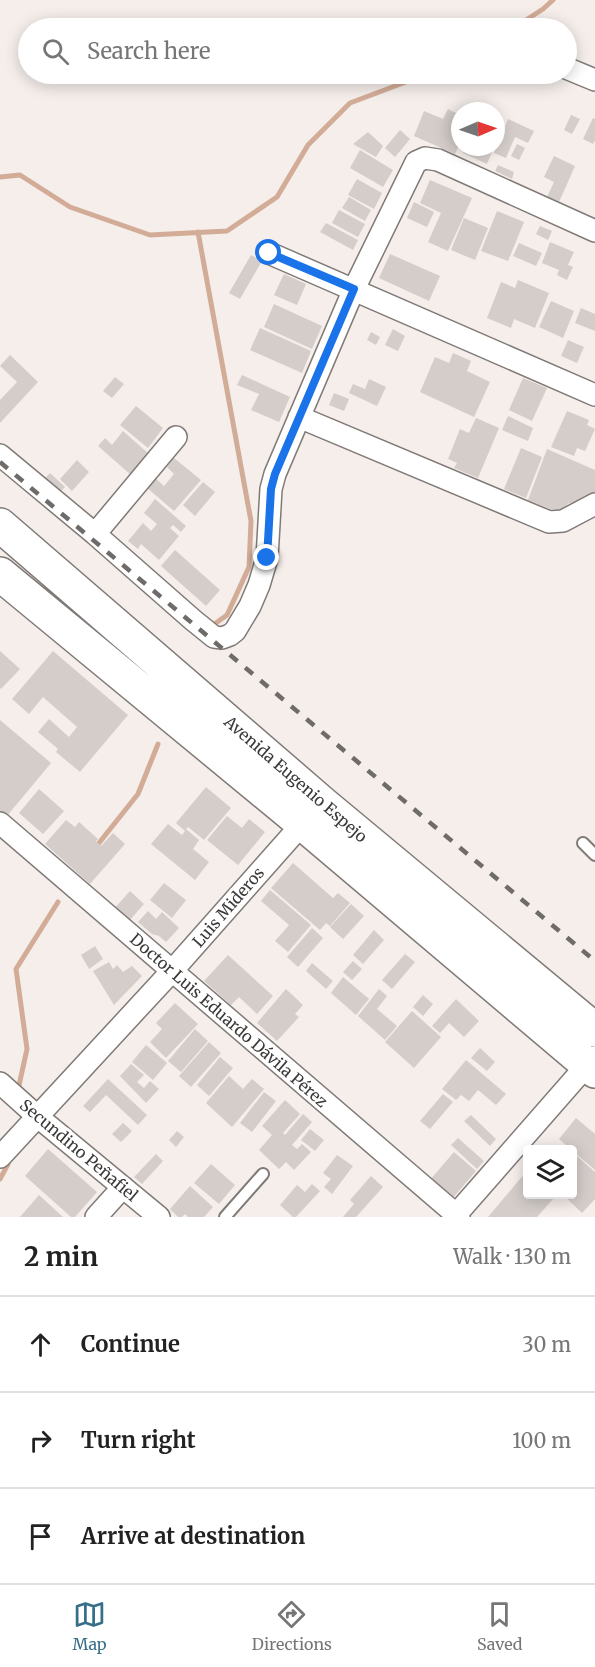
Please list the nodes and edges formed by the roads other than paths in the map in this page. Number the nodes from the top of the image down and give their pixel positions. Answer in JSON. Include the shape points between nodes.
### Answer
{"nodes":[{"id":1,"x":577,"y":72,"type":"edge"},
{"id":2,"x":595,"y":80,"type":"edge"},
{"id":3,"x":595,"y":231,"type":"edge"},
{"id":4,"x":269,"y":253,"type":"dead end"},
{"id":5,"x":354,"y":289,"type":"junction"},
{"id":6,"x":595,"y":395,"type":"edge"},
{"id":7,"x":299,"y":417,"type":"junction"},
{"id":8,"x":176,"y":438,"type":"dead end"},
{"id":9,"x":0,"y":455,"type":"edge"},
{"id":10,"x":595,"y":504,"type":"edge"},
{"id":11,"x":0,"y":525,"type":"edge"},
{"id":12,"x":95,"y":534,"type":"junction"},
{"id":13,"x":32,"y":552,"type":"junction"},
{"id":14,"x":2,"y":581,"type":"edge"},
{"id":15,"x":312,"y":813,"type":"junction"},
{"id":16,"x":0,"y":823,"type":"edge"},
{"id":17,"x":583,"y":843,"type":"dead end"},
{"id":18,"x":595,"y":855,"type":"edge"},
{"id":19,"x":172,"y":971,"type":"junction"},
{"id":20,"x":595,"y":1030,"type":"edge"},
{"id":21,"x":593,"y":1064,"type":"edge"},
{"id":22,"x":0,"y":1083,"type":"edge"},
{"id":23,"x":38,"y":1117,"type":"junction"},
{"id":24,"x":0,"y":1157,"type":"edge"},
{"id":25,"x":263,"y":1174,"type":"dead end"},
{"id":26,"x":123,"y":1187,"type":"junction"},
{"id":27,"x":457,"y":1216,"type":"edge"},
{"id":28,"x":96,"y":1217,"type":"edge"},
{"id":29,"x":159,"y":1217,"type":"edge"},
{"id":30,"x":225,"y":1217,"type":"edge"}],
"edges":[{"from":1,"to":2,"type":"street"},
{"from":3,"to":5,"type":"street","via":[[438,160],[425,158],[416,162]]},
{"from":4,"to":5,"type":"street"},
{"from":5,"to":6,"type":"street"},
{"from":5,"to":7,"type":"street"},
{"from":7,"to":10,"type":"street","via":[[549,522],[563,521]]},
{"from":7,"to":12,"type":"street","via":[[273,481],[267,558],[259,585],[230,635],[214,637]]},
{"from":8,"to":12,"type":"street"},
{"from":9,"to":12,"type":"street"},
{"from":11,"to":13,"type":"main road","name":"Avenida Eugenio Espejo"},
{"from":13,"to":14,"type":"street"},
{"from":13,"to":15,"type":"main road","name":"Avenida Eugenio Espejo"},
{"from":14,"to":15,"type":"main road","name":"Avenida Eugenio Espejo"},
{"from":15,"to":19,"type":"street","name":"Luis Mideros"},
{"from":15,"to":20,"type":"main road","name":"Avenida Eugenio Espejo"},
{"from":15,"to":21,"type":"main road","name":"Avenida Eugenio Espejo"},
{"from":16,"to":19,"type":"street","name":"Doctor Luis Eduardo Dávila Pérez"},
{"from":17,"to":18,"type":"lane"},
{"from":19,"to":23,"type":"street","name":"Luis Mideros"},
{"from":19,"to":27,"type":"street","name":"Doctor Luis Eduardo Dávila Pérez"},
{"from":21,"to":27,"type":"street"},
{"from":22,"to":23,"type":"street","name":"Secundino Peñafiel"},
{"from":23,"to":24,"type":"street","name":"Luis Mideros"},
{"from":23,"to":26,"type":"street","name":"Secundino Peñafiel"},
{"from":25,"to":30,"type":"lane"},
{"from":26,"to":28,"type":"street"},
{"from":26,"to":29,"type":"street","name":"Secundino Peñafiel"}]}
